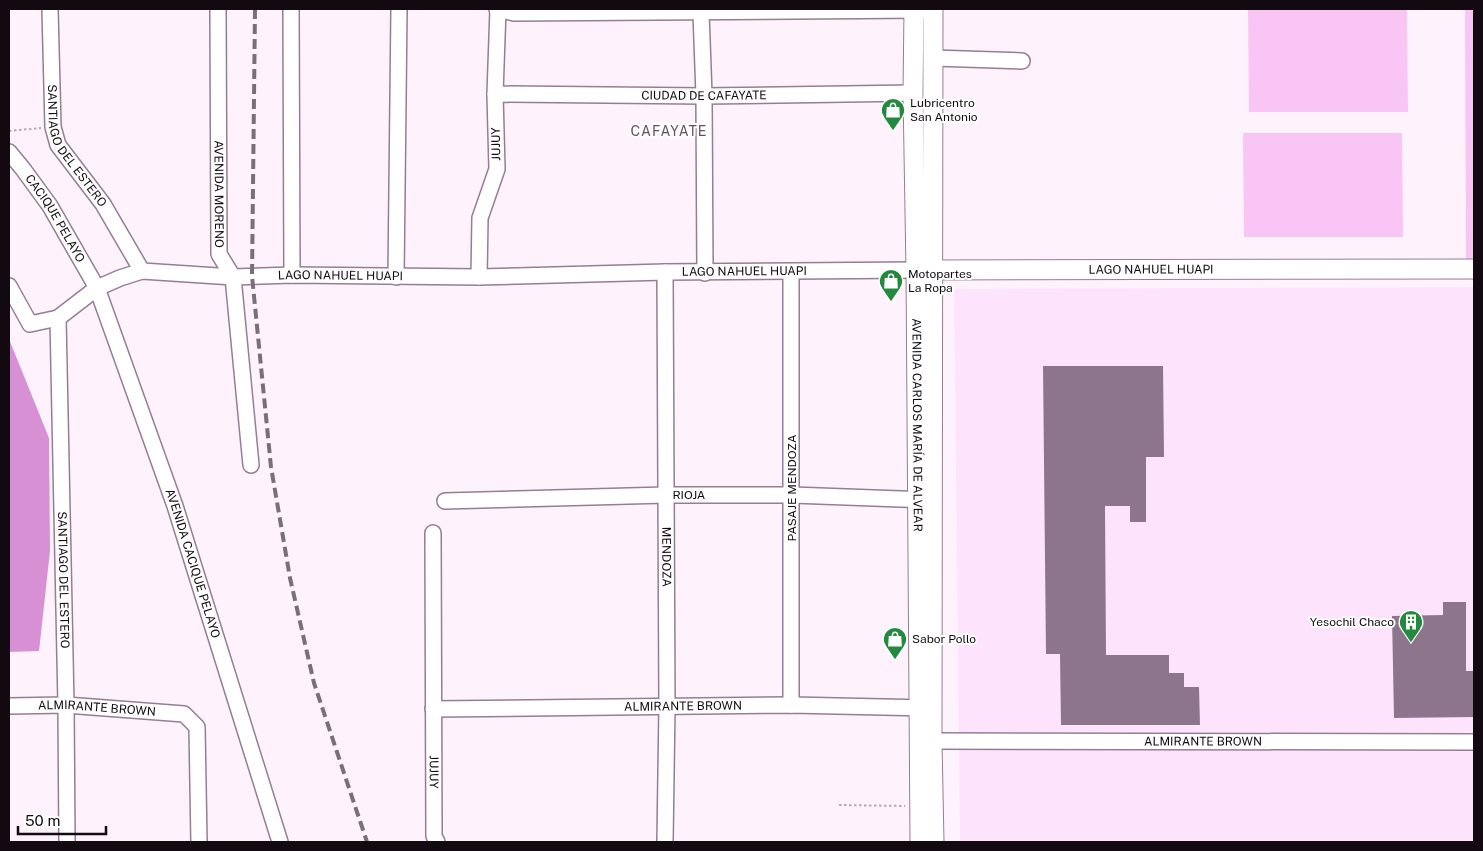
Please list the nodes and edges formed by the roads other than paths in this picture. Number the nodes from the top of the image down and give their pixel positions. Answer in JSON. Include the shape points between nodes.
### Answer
{"nodes":[{"id":1,"x":50,"y":9,"type":"edge"},
{"id":2,"x":218,"y":9,"type":"edge"},
{"id":3,"x":291,"y":9,"type":"edge"},
{"id":4,"x":399,"y":9,"type":"edge"},
{"id":5,"x":498,"y":9,"type":"edge"},
{"id":6,"x":924,"y":10,"type":"edge"},
{"id":7,"x":701,"y":12,"type":"junction"},
{"id":8,"x":934,"y":58,"type":"junction"},
{"id":9,"x":1022,"y":61,"type":"dead end"},
{"id":10,"x":913,"y":92,"type":"junction"},
{"id":11,"x":495,"y":94,"type":"junction"},
{"id":12,"x":704,"y":96,"type":"junction"},
{"id":13,"x":9,"y":152,"type":"edge"},
{"id":14,"x":1474,"y":268,"type":"edge"},
{"id":15,"x":925,"y":270,"type":"junction"},
{"id":16,"x":142,"y":271,"type":"junction"},
{"id":17,"x":665,"y":272,"type":"junction"},
{"id":18,"x":791,"y":272,"type":"junction"},
{"id":19,"x":705,"y":273,"type":"junction"},
{"id":20,"x":292,"y":275,"type":"junction"},
{"id":21,"x":396,"y":277,"type":"junction"},
{"id":22,"x":479,"y":277,"type":"junction"},
{"id":23,"x":233,"y":278,"type":"junction"},
{"id":24,"x":9,"y":286,"type":"edge"},
{"id":25,"x":97,"y":288,"type":"junction"},
{"id":26,"x":58,"y":318,"type":"junction"},
{"id":27,"x":250,"y":466,"type":"dead end"},
{"id":28,"x":666,"y":495,"type":"junction"},
{"id":29,"x":792,"y":495,"type":"junction"},
{"id":30,"x":926,"y":500,"type":"junction"},
{"id":31,"x":445,"y":501,"type":"dead end"},
{"id":32,"x":433,"y":533,"type":"dead end"},
{"id":33,"x":66,"y":705,"type":"junction"},
{"id":34,"x":791,"y":705,"type":"junction"},
{"id":35,"x":9,"y":706,"type":"edge"},
{"id":36,"x":667,"y":706,"type":"junction"},
{"id":37,"x":926,"y":708,"type":"junction"},
{"id":38,"x":433,"y":709,"type":"junction"},
{"id":39,"x":932,"y":740,"type":"junction"},
{"id":40,"x":1474,"y":742,"type":"edge"},
{"id":41,"x":435,"y":839,"type":"edge"},
{"id":42,"x":67,"y":842,"type":"edge"},
{"id":43,"x":199,"y":842,"type":"edge"},
{"id":44,"x":280,"y":842,"type":"edge"},
{"id":45,"x":665,"y":842,"type":"edge"},
{"id":46,"x":920,"y":842,"type":"edge"},
{"id":47,"x":934,"y":842,"type":"edge"}],
"edges":[{"from":1,"to":16,"type":"street","name":"SANTIAGO DEL ESTERO","via":[[53,127],[58,145],[103,204]]},
{"from":2,"to":23,"type":"street","name":"AVENIDA MORENO","via":[[219,254]]},
{"from":3,"to":20,"type":"street"},
{"from":4,"to":21,"type":"street"},
{"from":5,"to":7,"type":"street","via":[[514,13]]},
{"from":5,"to":11,"type":"street","name":"JUJUY"},
{"from":6,"to":7,"type":"street"},
{"from":6,"to":8,"type":"main road","name":"AVENIDA CARLOS MARÍA DE ALVEAR"},
{"from":6,"to":10,"type":"main road","name":"AVENIDA CARLOS MARÍA DE ALVEAR"},
{"from":7,"to":12,"type":"street"},
{"from":8,"to":9,"type":"street"},
{"from":8,"to":15,"type":"main road","name":"AVENIDA CARLOS MARÍA DE ALVEAR"},
{"from":10,"to":12,"type":"street","name":"CIUDAD DE CAFAYATE"},
{"from":10,"to":15,"type":"main road","name":"AVENIDA CARLOS MARÍA DE ALVEAR"},
{"from":11,"to":12,"type":"street","name":"CIUDAD DE CAFAYATE"},
{"from":11,"to":22,"type":"street","name":"JUJUY","via":[[497,169],[480,218]]},
{"from":12,"to":19,"type":"street"},
{"from":13,"to":25,"type":"street","name":"CACIQUE PELAYO","via":[[50,206]]},
{"from":14,"to":15,"type":"main road","name":"LAGO NAHUEL HUAPI"},
{"from":15,"to":18,"type":"street","name":"LAGO NAHUEL HUAPI"},
{"from":15,"to":30,"type":"main road","name":"AVENIDA CARLOS MARÍA DE ALVEAR"},
{"from":16,"to":23,"type":"street","name":"LAGO NAHUEL HUAPI"},
{"from":16,"to":25,"type":"street","name":"LAGO NAHUEL HUAPI"},
{"from":17,"to":19,"type":"street","name":"LAGO NAHUEL HUAPI"},
{"from":17,"to":22,"type":"street","name":"LAGO NAHUEL HUAPI"},
{"from":17,"to":28,"type":"street","name":"MENDOZA"},
{"from":18,"to":19,"type":"street","name":"LAGO NAHUEL HUAPI"},
{"from":18,"to":29,"type":"street","name":"PASAJE MENDOZA"},
{"from":20,"to":21,"type":"street","name":"LAGO NAHUEL HUAPI"},
{"from":20,"to":23,"type":"street","name":"LAGO NAHUEL HUAPI"},
{"from":21,"to":22,"type":"street","name":"LAGO NAHUEL HUAPI"},
{"from":23,"to":27,"type":"street","name":"AVENIDA MORENO"},
{"from":24,"to":26,"type":"street","name":"LAGO NAHUEL HUAPI","via":[[30,324]]},
{"from":25,"to":26,"type":"street","name":"LAGO NAHUEL HUAPI"},
{"from":25,"to":44,"type":"street","name":"AVENIDA CACIQUE PELAYO","via":[[175,506]]},
{"from":26,"to":33,"type":"street","name":"SANTIAGO DEL ESTERO"},
{"from":28,"to":29,"type":"street","name":"RIOJA"},
{"from":28,"to":31,"type":"street","name":"RIOJA"},
{"from":28,"to":36,"type":"street","name":"MENDOZA"},
{"from":29,"to":30,"type":"street","name":"RIOJA"},
{"from":29,"to":34,"type":"street","name":"PASAJE MENDOZA"},
{"from":30,"to":37,"type":"main road","name":"AVENIDA CARLOS MARÍA DE ALVEAR"},
{"from":32,"to":38,"type":"street","name":"JUJUY"},
{"from":33,"to":35,"type":"street","name":"ALMIRANTE BROWN"},
{"from":33,"to":42,"type":"street","name":"SANTIAGO DEL ESTERO"},
{"from":33,"to":43,"type":"street","name":"ALMIRANTE BROWN","via":[[184,714],[197,727]]},
{"from":34,"to":36,"type":"street","name":"ALMIRANTE BROWN"},
{"from":34,"to":37,"type":"street","name":"ALMIRANTE BROWN"},
{"from":36,"to":38,"type":"street","name":"ALMIRANTE BROWN"},
{"from":36,"to":45,"type":"street","name":"MENDOZA"},
{"from":37,"to":39,"type":"main road","name":"AVENIDA CARLOS MARÍA DE ALVEAR"},
{"from":37,"to":46,"type":"main road","name":"AVENIDA CARLOS MARÍA DE ALVEAR"},
{"from":38,"to":41,"type":"street","name":"JUJUY"},
{"from":39,"to":40,"type":"street","name":"ALMIRANTE BROWN"},
{"from":39,"to":47,"type":"main road","name":"AVENIDA CARLOS MARÍA DE ALVEAR"}]}
